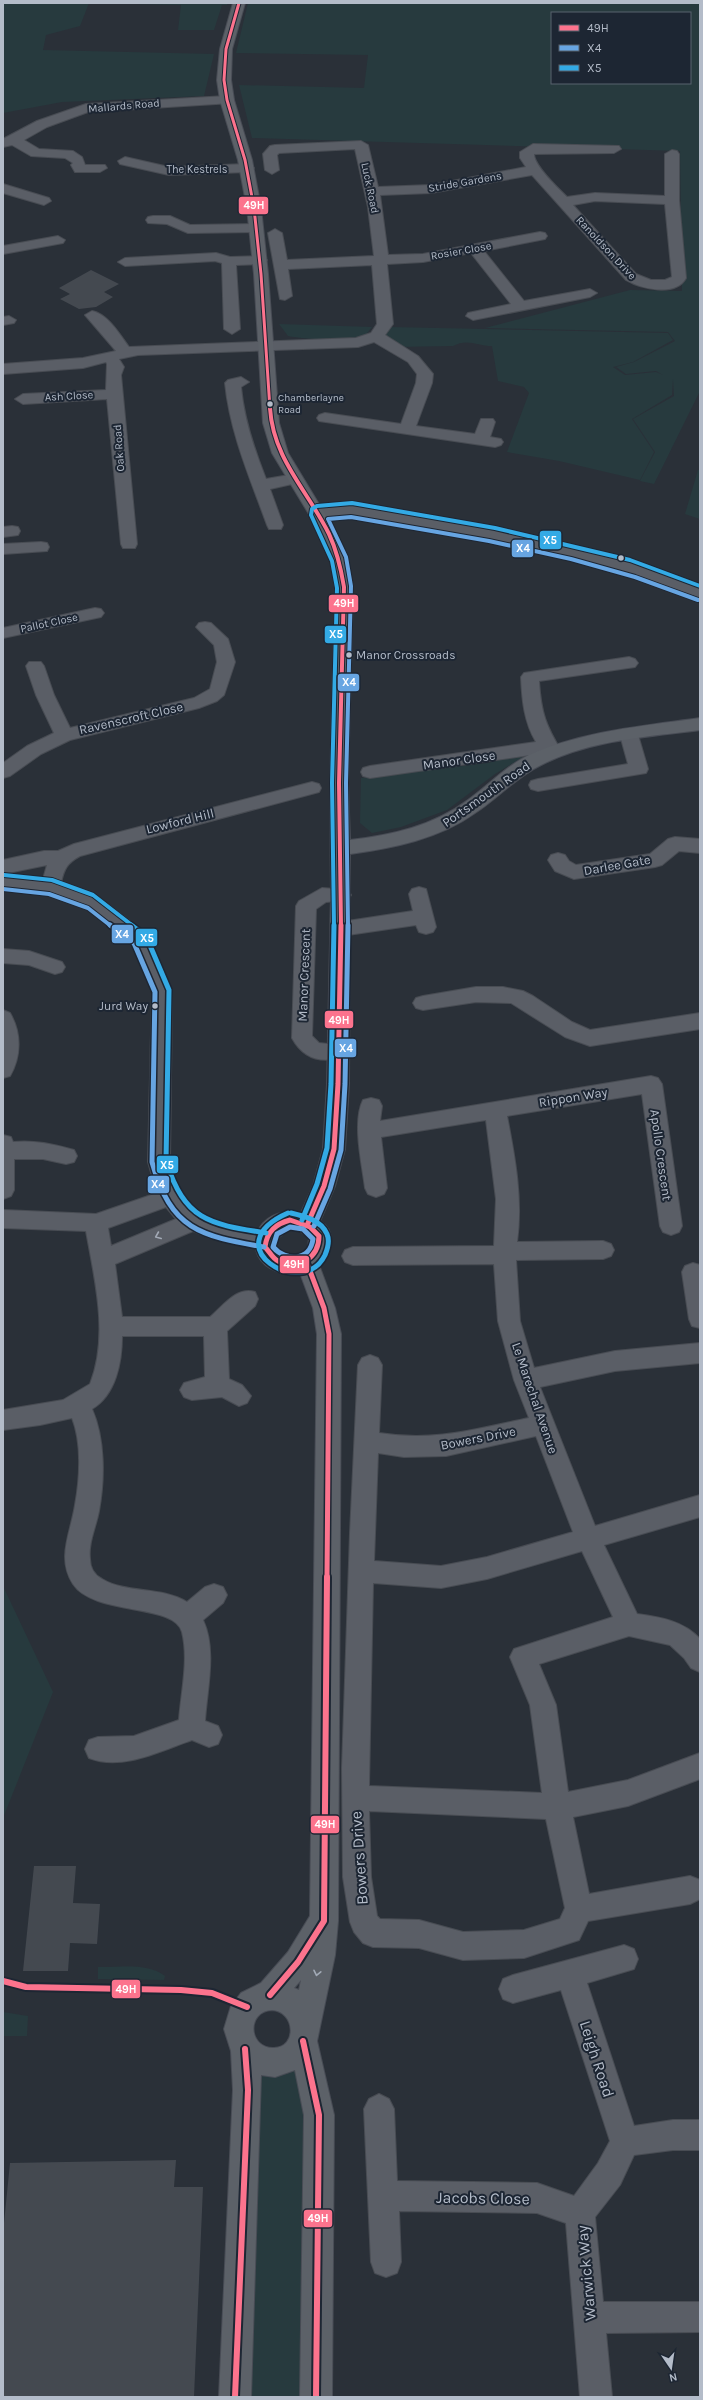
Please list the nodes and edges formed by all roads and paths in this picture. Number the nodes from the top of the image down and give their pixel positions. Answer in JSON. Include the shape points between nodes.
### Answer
{"nodes":[{"id":1,"x":238,"y":3,"type":"edge"},
{"id":2,"x":227,"y":100,"type":"junction"},
{"id":3,"x":9,"y":141,"type":"edge"},
{"id":4,"x":614,"y":149,"type":"dead end"},
{"id":5,"x":672,"y":154,"type":"dead end"},
{"id":6,"x":125,"y":161,"type":"dead end"},
{"id":7,"x":100,"y":168,"type":"dead end"},
{"id":8,"x":247,"y":168,"type":"junction"},
{"id":9,"x":272,"y":170,"type":"dead end"},
{"id":10,"x":534,"y":170,"type":"junction"},
{"id":11,"x":3,"y":188,"type":"edge"},
{"id":12,"x":371,"y":191,"type":"junction"},
{"id":13,"x":672,"y":200,"type":"junction"},
{"id":14,"x":44,"y":201,"type":"dead end"},
{"id":15,"x":564,"y":202,"type":"junction"},
{"id":16,"x":153,"y":220,"type":"dead end"},
{"id":17,"x":256,"y":228,"type":"junction"},
{"id":18,"x":275,"y":233,"type":"dead end"},
{"id":19,"x":540,"y":236,"type":"dead end"},
{"id":20,"x":47,"y":239,"type":"dead end"},
{"id":21,"x":475,"y":249,"type":"junction"},
{"id":22,"x":3,"y":250,"type":"edge"},
{"id":23,"x":260,"y":260,"type":"junction"},
{"id":24,"x":229,"y":261,"type":"junction"},
{"id":25,"x":382,"y":261,"type":"junction"},
{"id":26,"x":125,"y":262,"type":"dead end"},
{"id":27,"x":282,"y":265,"type":"junction"},
{"id":28,"x":590,"y":293,"type":"dead end"},
{"id":29,"x":285,"y":296,"type":"dead end"},
{"id":30,"x":520,"y":306,"type":"junction"},
{"id":31,"x":92,"y":316,"type":"dead end"},
{"id":32,"x":472,"y":316,"type":"dead end"},
{"id":33,"x":236,"y":320,"type":"dead end"},
{"id":34,"x":376,"y":336,"type":"junction"},
{"id":35,"x":265,"y":345,"type":"junction"},
{"id":36,"x":125,"y":352,"type":"junction"},
{"id":37,"x":109,"y":357,"type":"junction"},
{"id":38,"x":3,"y":369,"type":"edge"},
{"id":39,"x":241,"y":382,"type":"dead end"},
{"id":40,"x":115,"y":394,"type":"junction"},
{"id":41,"x":23,"y":399,"type":"dead end"},
{"id":42,"x":325,"y":418,"type":"dead end"},
{"id":43,"x":487,"y":422,"type":"dead end"},
{"id":44,"x":407,"y":429,"type":"junction"},
{"id":45,"x":295,"y":479,"type":"junction"},
{"id":46,"x":262,"y":485,"type":"junction"},
{"id":47,"x":318,"y":513,"type":"junction"},
{"id":48,"x":275,"y":525,"type":"dead end"},
{"id":49,"x":129,"y":544,"type":"dead end"},
{"id":50,"x":41,"y":547,"type":"dead end"},
{"id":51,"x":3,"y":549,"type":"edge"},
{"id":52,"x":700,"y":593,"type":"edge"},
{"id":53,"x":96,"y":613,"type":"dead end"},
{"id":54,"x":205,"y":627,"type":"dead end"},
{"id":55,"x":3,"y":633,"type":"edge"},
{"id":56,"x":622,"y":660,"type":"dead end"},
{"id":57,"x":35,"y":666,"type":"dead end"},
{"id":58,"x":700,"y":724,"type":"edge"},
{"id":59,"x":64,"y":735,"type":"junction"},
{"id":60,"x":629,"y":735,"type":"junction"},
{"id":61,"x":550,"y":749,"type":"junction"},
{"id":62,"x":3,"y":772,"type":"edge"},
{"id":63,"x":370,"y":772,"type":"dead end"},
{"id":64,"x":538,"y":785,"type":"dead end"},
{"id":65,"x":306,"y":792,"type":"dead end"},
{"id":66,"x":700,"y":846,"type":"edge"},
{"id":67,"x":341,"y":848,"type":"junction"},
{"id":68,"x":60,"y":858,"type":"junction"},
{"id":69,"x":558,"y":860,"type":"dead end"},
{"id":70,"x":3,"y":867,"type":"edge"},
{"id":71,"x":3,"y":882,"type":"edge"},
{"id":72,"x":51,"y":887,"type":"junction"},
{"id":73,"x":419,"y":894,"type":"dead end"},
{"id":74,"x":341,"y":895,"type":"junction"},
{"id":75,"x":341,"y":929,"type":"junction"},
{"id":76,"x":3,"y":956,"type":"edge"},
{"id":77,"x":54,"y":967,"type":"dead end"},
{"id":78,"x":423,"y":1004,"type":"dead end"},
{"id":79,"x":3,"y":1018,"type":"edge"},
{"id":80,"x":700,"y":1021,"type":"edge"},
{"id":81,"x":339,"y":1051,"type":"junction"},
{"id":82,"x":3,"y":1070,"type":"edge"},
{"id":83,"x":651,"y":1084,"type":"joint"},
{"id":84,"x":371,"y":1106,"type":"dead end"},
{"id":85,"x":495,"y":1110,"type":"junction"},
{"id":86,"x":369,"y":1131,"type":"junction"},
{"id":87,"x":4,"y":1147,"type":"edge"},
{"id":88,"x":56,"y":1149,"type":"dead end"},
{"id":89,"x":376,"y":1188,"type":"dead end"},
{"id":90,"x":3,"y":1190,"type":"edge"},
{"id":91,"x":170,"y":1197,"type":"junction"},
{"id":92,"x":3,"y":1219,"type":"edge"},
{"id":93,"x":194,"y":1221,"type":"junction"},
{"id":94,"x":308,"y":1223,"type":"junction"},
{"id":95,"x":96,"y":1224,"type":"junction"},
{"id":96,"x":671,"y":1226,"type":"dead end"},
{"id":97,"x":265,"y":1240,"type":"junction"},
{"id":98,"x":603,"y":1250,"type":"dead end"},
{"id":99,"x":504,"y":1253,"type":"junction"},
{"id":100,"x":353,"y":1256,"type":"dead end"},
{"id":101,"x":102,"y":1258,"type":"junction"},
{"id":102,"x":307,"y":1262,"type":"junction"},
{"id":103,"x":693,"y":1272,"type":"dead end"},
{"id":104,"x":247,"y":1299,"type":"dead end"},
{"id":105,"x":700,"y":1319,"type":"edge"},
{"id":106,"x":111,"y":1326,"type":"junction"},
{"id":107,"x":215,"y":1327,"type":"junction"},
{"id":108,"x":700,"y":1353,"type":"edge"},
{"id":109,"x":370,"y":1365,"type":"dead end"},
{"id":110,"x":526,"y":1380,"type":"junction"},
{"id":111,"x":217,"y":1385,"type":"junction"},
{"id":112,"x":192,"y":1390,"type":"dead end"},
{"id":113,"x":239,"y":1396,"type":"dead end"},
{"id":114,"x":78,"y":1404,"type":"junction"},
{"id":115,"x":3,"y":1420,"type":"edge"},
{"id":116,"x":542,"y":1425,"type":"junction"},
{"id":117,"x":366,"y":1441,"type":"junction"},
{"id":118,"x":700,"y":1506,"type":"edge"},
{"id":119,"x":588,"y":1538,"type":"junction"},
{"id":120,"x":360,"y":1571,"type":"junction"},
{"id":121,"x":214,"y":1595,"type":"dead end"},
{"id":122,"x":189,"y":1616,"type":"junction"},
{"id":123,"x":630,"y":1624,"type":"junction"},
{"id":124,"x":698,"y":1652,"type":"edge"},
{"id":125,"x":98,"y":1749,"type":"dead end"},
{"id":126,"x":700,"y":1766,"type":"edge"},
{"id":127,"x":355,"y":1798,"type":"junction"},
{"id":128,"x":557,"y":1807,"type":"junction"},
{"id":129,"x":690,"y":1890,"type":"dead end"},
{"id":130,"x":579,"y":1909,"type":"junction"},
{"id":131,"x":324,"y":1921,"type":"junction"},
{"id":132,"x":624,"y":1959,"type":"dead end"},
{"id":133,"x":570,"y":1975,"type":"junction"},
{"id":134,"x":513,"y":1989,"type":"dead end"},
{"id":135,"x":270,"y":1995,"type":"junction"},
{"id":136,"x":304,"y":2033,"type":"junction"},
{"id":137,"x":245,"y":2049,"type":"junction"},
{"id":138,"x":379,"y":2110,"type":"dead end"},
{"id":139,"x":700,"y":2135,"type":"edge"},
{"id":140,"x":625,"y":2142,"type":"junction"},
{"id":141,"x":383,"y":2196,"type":"junction"},
{"id":142,"x":580,"y":2213,"type":"junction"},
{"id":143,"x":386,"y":2262,"type":"dead end"},
{"id":144,"x":700,"y":2316,"type":"edge"},
{"id":145,"x":590,"y":2318,"type":"junction"},
{"id":146,"x":235,"y":2397,"type":"edge"},
{"id":147,"x":316,"y":2397,"type":"edge"},
{"id":148,"x":596,"y":2397,"type":"edge"}],
"edges":[{"from":1,"to":2,"type":"main road","via":[[224,64]]},
{"from":2,"to":3,"type":"street","name":"Mallards Road","via":[[86,108],[42,124]]},
{"from":2,"to":8,"type":"main road"},
{"from":3,"to":7,"type":"street","via":[[36,153],[68,154],[77,162],[80,169]]},
{"from":4,"to":10,"type":"street","name":"Ranoldson Drive","via":[[533,148],[527,152],[527,158]]},
{"from":5,"to":13,"type":"street"},
{"from":6,"to":8,"type":"street","name":"The Kestrels","via":[[169,171]]},
{"from":8,"to":17,"type":"main road"},
{"from":9,"to":12,"type":"street","name":"Luck Road","via":[[270,154],[275,149],[361,145]]},
{"from":10,"to":12,"type":"street","name":"Stride Gardens","via":[[436,189]]},
{"from":10,"to":15,"type":"street","name":"Ranoldson Drive"},
{"from":11,"to":14,"type":"street"},
{"from":12,"to":25,"type":"street","name":"Luck Road"},
{"from":13,"to":15,"type":"street","name":"Ranoldson Drive","via":[[595,197]]},
{"from":13,"to":15,"type":"street","name":"Ranoldson Drive","via":[[679,278],[670,284],[641,283],[633,279]]},
{"from":16,"to":17,"type":"street","via":[[170,220],[188,228]]},
{"from":17,"to":23,"type":"main road"},
{"from":18,"to":27,"type":"street"},
{"from":19,"to":21,"type":"street","name":"Rosier Close"},
{"from":20,"to":22,"type":"street"},
{"from":21,"to":25,"type":"street","name":"Rosier Close","via":[[423,258]]},
{"from":21,"to":30,"type":"street"},
{"from":23,"to":24,"type":"street"},
{"from":23,"to":35,"type":"main road"},
{"from":24,"to":26,"type":"street","via":[[216,257]]},
{"from":24,"to":33,"type":"street"},
{"from":25,"to":27,"type":"street","name":"Rosier Close"},
{"from":25,"to":34,"type":"street","name":"Luck Road","via":[[379,266],[385,324]]},
{"from":27,"to":29,"type":"street"},
{"from":28,"to":30,"type":"street"},
{"from":30,"to":32,"type":"street"},
{"from":31,"to":36,"type":"street","via":[[104,326]]},
{"from":34,"to":35,"type":"street","via":[[358,342]]},
{"from":34,"to":44,"type":"street","via":[[413,359],[425,374]]},
{"from":35,"to":36,"type":"street"},
{"from":35,"to":45,"type":"main road","via":[[271,423],[280,453]]},
{"from":36,"to":37,"type":"street"},
{"from":37,"to":38,"type":"street","via":[[83,363]]},
{"from":37,"to":40,"type":"street","name":"Oak Road","via":[[116,365],[113,375]]},
{"from":39,"to":46,"type":"street","via":[[233,383],[239,431]]},
{"from":40,"to":41,"type":"street","name":"Ash Close"},
{"from":40,"to":49,"type":"street","name":"Oak Road"},
{"from":42,"to":44,"type":"street","via":[[349,415]]},
{"from":43,"to":44,"type":"street","via":[[488,441]]},
{"from":45,"to":46,"type":"street"},
{"from":45,"to":47,"type":"main road"},
{"from":46,"to":48,"type":"street"},
{"from":47,"to":52,"type":"street","via":[[351,510],[501,536],[628,567]]},
{"from":47,"to":67,"type":"main road","via":[[339,559],[344,587],[339,783]]},
{"from":50,"to":51,"type":"street"},
{"from":53,"to":55,"type":"street","name":"Pallot Close","via":[[75,625]]},
{"from":54,"to":59,"type":"street","name":"Ravenscroft Close","via":[[222,643],[226,662],[218,691],[211,697],[199,702],[161,705]]},
{"from":56,"to":61,"type":"street","via":[[530,677],[534,719]]},
{"from":57,"to":59,"type":"street","name":"Ravenscroft Close","via":[[45,695]]},
{"from":58,"to":60,"type":"main road","name":"Portsmouth Road"},
{"from":59,"to":62,"type":"street","name":"Ravenscroft Close","via":[[34,750]]},
{"from":60,"to":61,"type":"main road","name":"Portsmouth Road"},
{"from":60,"to":64,"type":"street","via":[[639,769]]},
{"from":61,"to":63,"type":"street","name":"Manor Close"},
{"from":61,"to":67,"type":"main road","name":"Portsmouth Road","via":[[507,776],[468,810],[437,828],[405,839]]},
{"from":65,"to":68,"type":"street","name":"Lowford Hill","via":[[121,837],[74,851]]},
{"from":66,"to":69,"type":"street","name":"Darlee Gate","via":[[675,844],[655,860],[574,872],[562,866]]},
{"from":67,"to":74,"type":"main road"},
{"from":68,"to":70,"type":"street","name":"Lowford Hill","via":[[44,858]]},
{"from":68,"to":72,"type":"street","via":[[54,869]]},
{"from":71,"to":72,"type":"street"},
{"from":72,"to":91,"type":"street","via":[[91,902],[140,939],[162,991],[159,1162]]},
{"from":73,"to":75,"type":"street","via":[[424,922]]},
{"from":74,"to":75,"type":"main road"},
{"from":74,"to":81,"type":"street","name":"Manor Crescent","via":[[322,895],[306,906],[302,1038],[314,1051]]},
{"from":75,"to":81,"type":"main road"},
{"from":76,"to":77,"type":"street","via":[[44,961]]},
{"from":78,"to":80,"type":"street","via":[[489,994],[508,994],[524,1000],[575,1034],[590,1038]]},
{"from":79,"to":82,"type":"street","via":[[9,1029],[9,1047]]},
{"from":81,"to":94,"type":"main road","via":[[334,1150],[324,1186]]},
{"from":83,"to":85,"type":"street","name":"Rippon Way"},
{"from":83,"to":96,"type":"street","name":"Apollo Crescent"},
{"from":84,"to":86,"type":"street"},
{"from":85,"to":86,"type":"street","name":"Rippon Way"},
{"from":85,"to":99,"type":"street","name":"Le Marechal Avenue","via":[[506,1166],[509,1227]]},
{"from":86,"to":89,"type":"street"},
{"from":87,"to":88,"type":"street"},
{"from":87,"to":90,"type":"street"},
{"from":91,"to":93,"type":"street","via":[[181,1211]]},
{"from":91,"to":95,"type":"street"},
{"from":92,"to":95,"type":"street"},
{"from":93,"to":97,"type":"street","via":[[210,1229]]},
{"from":93,"to":101,"type":"street","one_way":true},
{"from":94,"to":97,"type":"main road","via":[[300,1220],[282,1222],[274,1227]]},
{"from":94,"to":102,"type":"main road","via":[[319,1232],[322,1245],[314,1258]]},
{"from":95,"to":101,"type":"street"},
{"from":97,"to":102,"type":"main road","via":[[268,1253],[273,1259],[289,1265]]},
{"from":98,"to":99,"type":"street","via":[[524,1250]]},
{"from":99,"to":100,"type":"street","via":[[488,1256]]},
{"from":99,"to":110,"type":"street","name":"Le Marechal Avenue","via":[[509,1321]]},
{"from":101,"to":106,"type":"street"},
{"from":102,"to":131,"type":"main road","via":[[324,1308],[328,1334]]},
{"from":103,"to":105,"type":"street"},
{"from":104,"to":107,"type":"street"},
{"from":106,"to":107,"type":"street"},
{"from":106,"to":114,"type":"street","via":[[109,1363],[99,1391]]},
{"from":107,"to":111,"type":"street"},
{"from":108,"to":110,"type":"street","via":[[615,1361]]},
{"from":109,"to":117,"type":"street","name":"Bowers Drive"},
{"from":110,"to":116,"type":"street","name":"Le Marechal Avenue"},
{"from":111,"to":112,"type":"street"},
{"from":111,"to":113,"type":"street","via":[[231,1389]]},
{"from":114,"to":115,"type":"street","via":[[52,1414]]},
{"from":114,"to":122,"type":"street","via":[[87,1428],[90,1466],[88,1503],[76,1560],[82,1577],[97,1589],[181,1610]]},
{"from":116,"to":117,"type":"street","name":"Bowers Drive","via":[[446,1446],[404,1447]]},
{"from":116,"to":119,"type":"street","name":"Le Marechal Avenue"},
{"from":117,"to":120,"type":"street","name":"Bowers Drive"},
{"from":118,"to":119,"type":"street"},
{"from":119,"to":120,"type":"street","via":[[487,1568],[441,1577]]},
{"from":119,"to":123,"type":"street","name":"Le Marechal Avenue"},
{"from":120,"to":127,"type":"street","name":"Bowers Drive"},
{"from":121,"to":122,"type":"street"},
{"from":122,"to":125,"type":"street","via":[[194,1628],[200,1731],[134,1748]]},
{"from":123,"to":124,"type":"street","via":[[672,1631]]},
{"from":123,"to":128,"type":"street","via":[[523,1657],[543,1706]]},
{"from":126,"to":128,"type":"street","name":"Bowers Drive","via":[[628,1793]]},
{"from":127,"to":128,"type":"street","name":"Bowers Drive"},
{"from":127,"to":130,"type":"street","name":"Bowers Drive","via":[[357,1878],[364,1922],[373,1933],[420,1934],[463,1946],[524,1944],[569,1930]]},
{"from":128,"to":130,"type":"street"},
{"from":129,"to":130,"type":"street"},
{"from":131,"to":135,"type":"main road","via":[[298,1962]]},
{"from":131,"to":136,"type":"main road","one_way":true,"via":[[321,1956]]},
{"from":132,"to":133,"type":"street"},
{"from":133,"to":134,"type":"street"},
{"from":133,"to":140,"type":"street","name":"Leigh Road"},
{"from":135,"to":136,"type":"main road","via":[[293,2002],[302,2014]]},
{"from":135,"to":137,"type":"main road","via":[[254,2001],[243,2014],[239,2031]]},
{"from":136,"to":137,"type":"main road","via":[[290,2056],[271,2063],[252,2056]]},
{"from":136,"to":147,"type":"main road","via":[[307,2066],[314,2083],[319,2115]]},
{"from":137,"to":146,"type":"main road","via":[[248,2090]]},
{"from":138,"to":141,"type":"street"},
{"from":139,"to":140,"type":"street","via":[[673,2135]]},
{"from":140,"to":142,"type":"street","name":"Warwick Way","via":[[609,2174]]},
{"from":141,"to":142,"type":"street","name":"Jacobs Close","via":[[537,2198]]},
{"from":141,"to":143,"type":"street"},
{"from":142,"to":145,"type":"street","name":"Warwick Way"},
{"from":144,"to":145,"type":"street"},
{"from":145,"to":148,"type":"street","name":"Warwick Way"}]}
